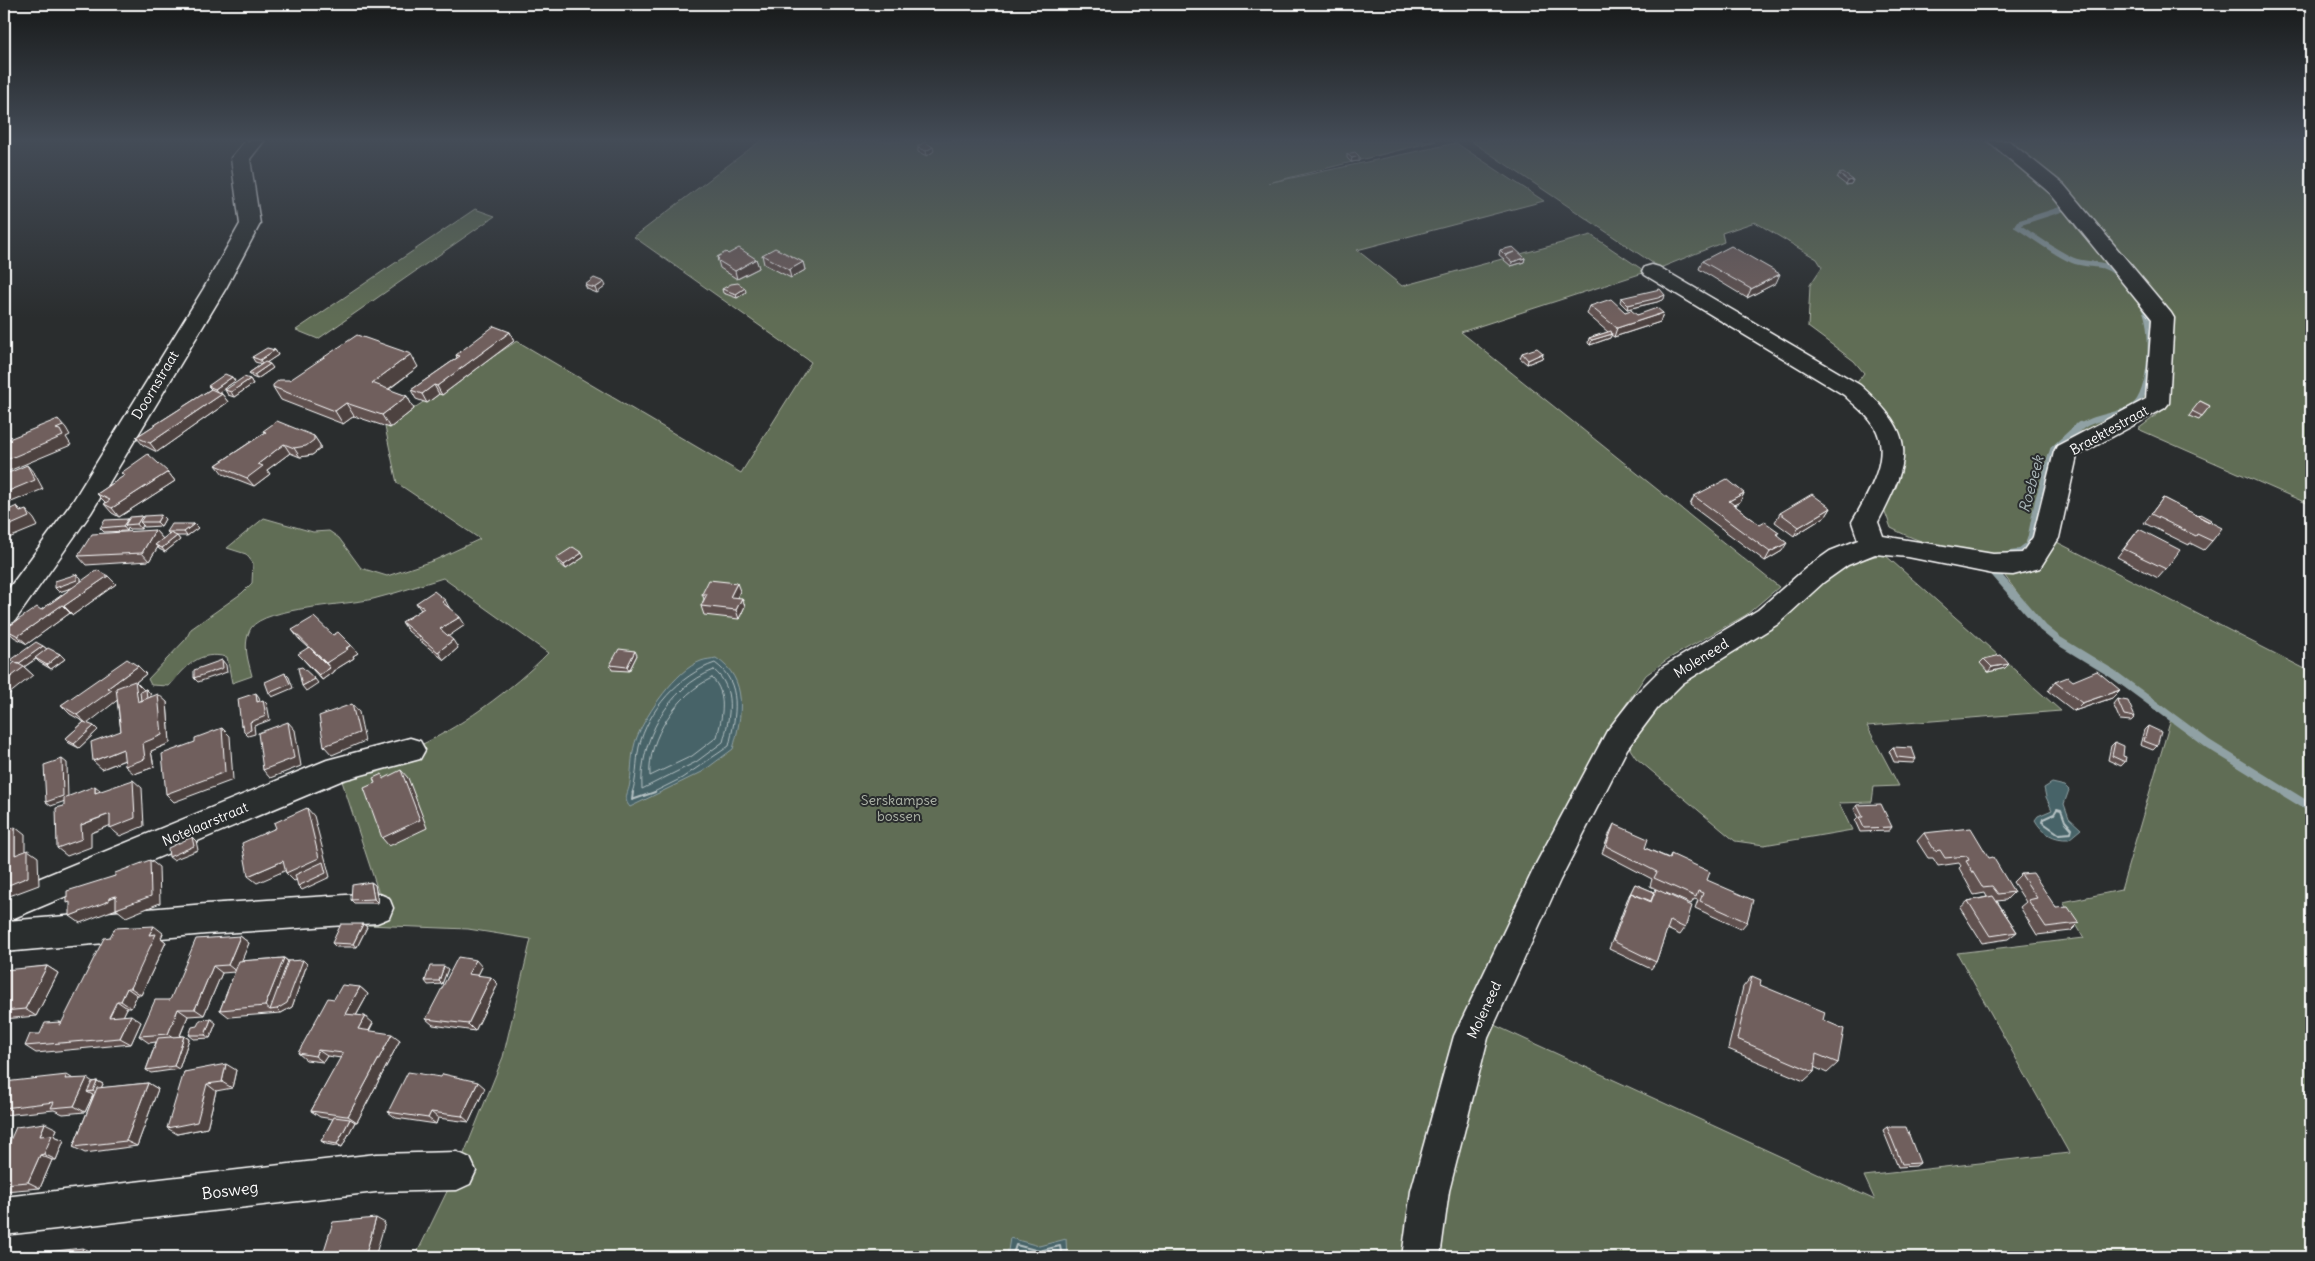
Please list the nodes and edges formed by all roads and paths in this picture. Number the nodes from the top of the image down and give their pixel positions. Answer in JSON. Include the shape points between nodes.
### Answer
{"nodes":[{"id":1,"x":246,"y":200,"type":"edge"},
{"id":2,"x":2066,"y":200,"type":"edge"},
{"id":3,"x":1652,"y":271,"type":"dead end"},
{"id":4,"x":1873,"y":544,"type":"junction"},
{"id":5,"x":4,"y":615,"type":"edge"},
{"id":6,"x":410,"y":750,"type":"dead end"},
{"id":7,"x":4,"y":908,"type":"edge"},
{"id":8,"x":378,"y":908,"type":"dead end"},
{"id":9,"x":4,"y":937,"type":"edge"},
{"id":10,"x":457,"y":1171,"type":"dead end"},
{"id":11,"x":4,"y":1216,"type":"edge"},
{"id":12,"x":1421,"y":1257,"type":"edge"}],
"edges":[{"from":1,"to":5,"type":"street","name":"Doornstraat","via":[[250,224],[215,288],[82,507]]},
{"from":2,"to":4,"type":"street","name":"Braektestraat","via":[[2162,318],[2157,403],[2066,452],[2046,538],[2031,561],[2013,565],[1993,564]]},
{"from":3,"to":4,"type":"street","via":[[1852,390],[1877,413],[1891,438],[1884,488],[1865,522]]},
{"from":4,"to":12,"type":"street","name":"Moleneed","via":[[1839,558],[1768,617],[1673,675],[1647,701],[1617,740],[1531,905],[1471,1036],[1430,1191]]},
{"from":6,"to":7,"type":"street","name":"Notelaarstraat","via":[[338,769]]},
{"from":8,"to":9,"type":"street"},
{"from":10,"to":11,"type":"street","name":"Bosweg","via":[[376,1173]]}]}
